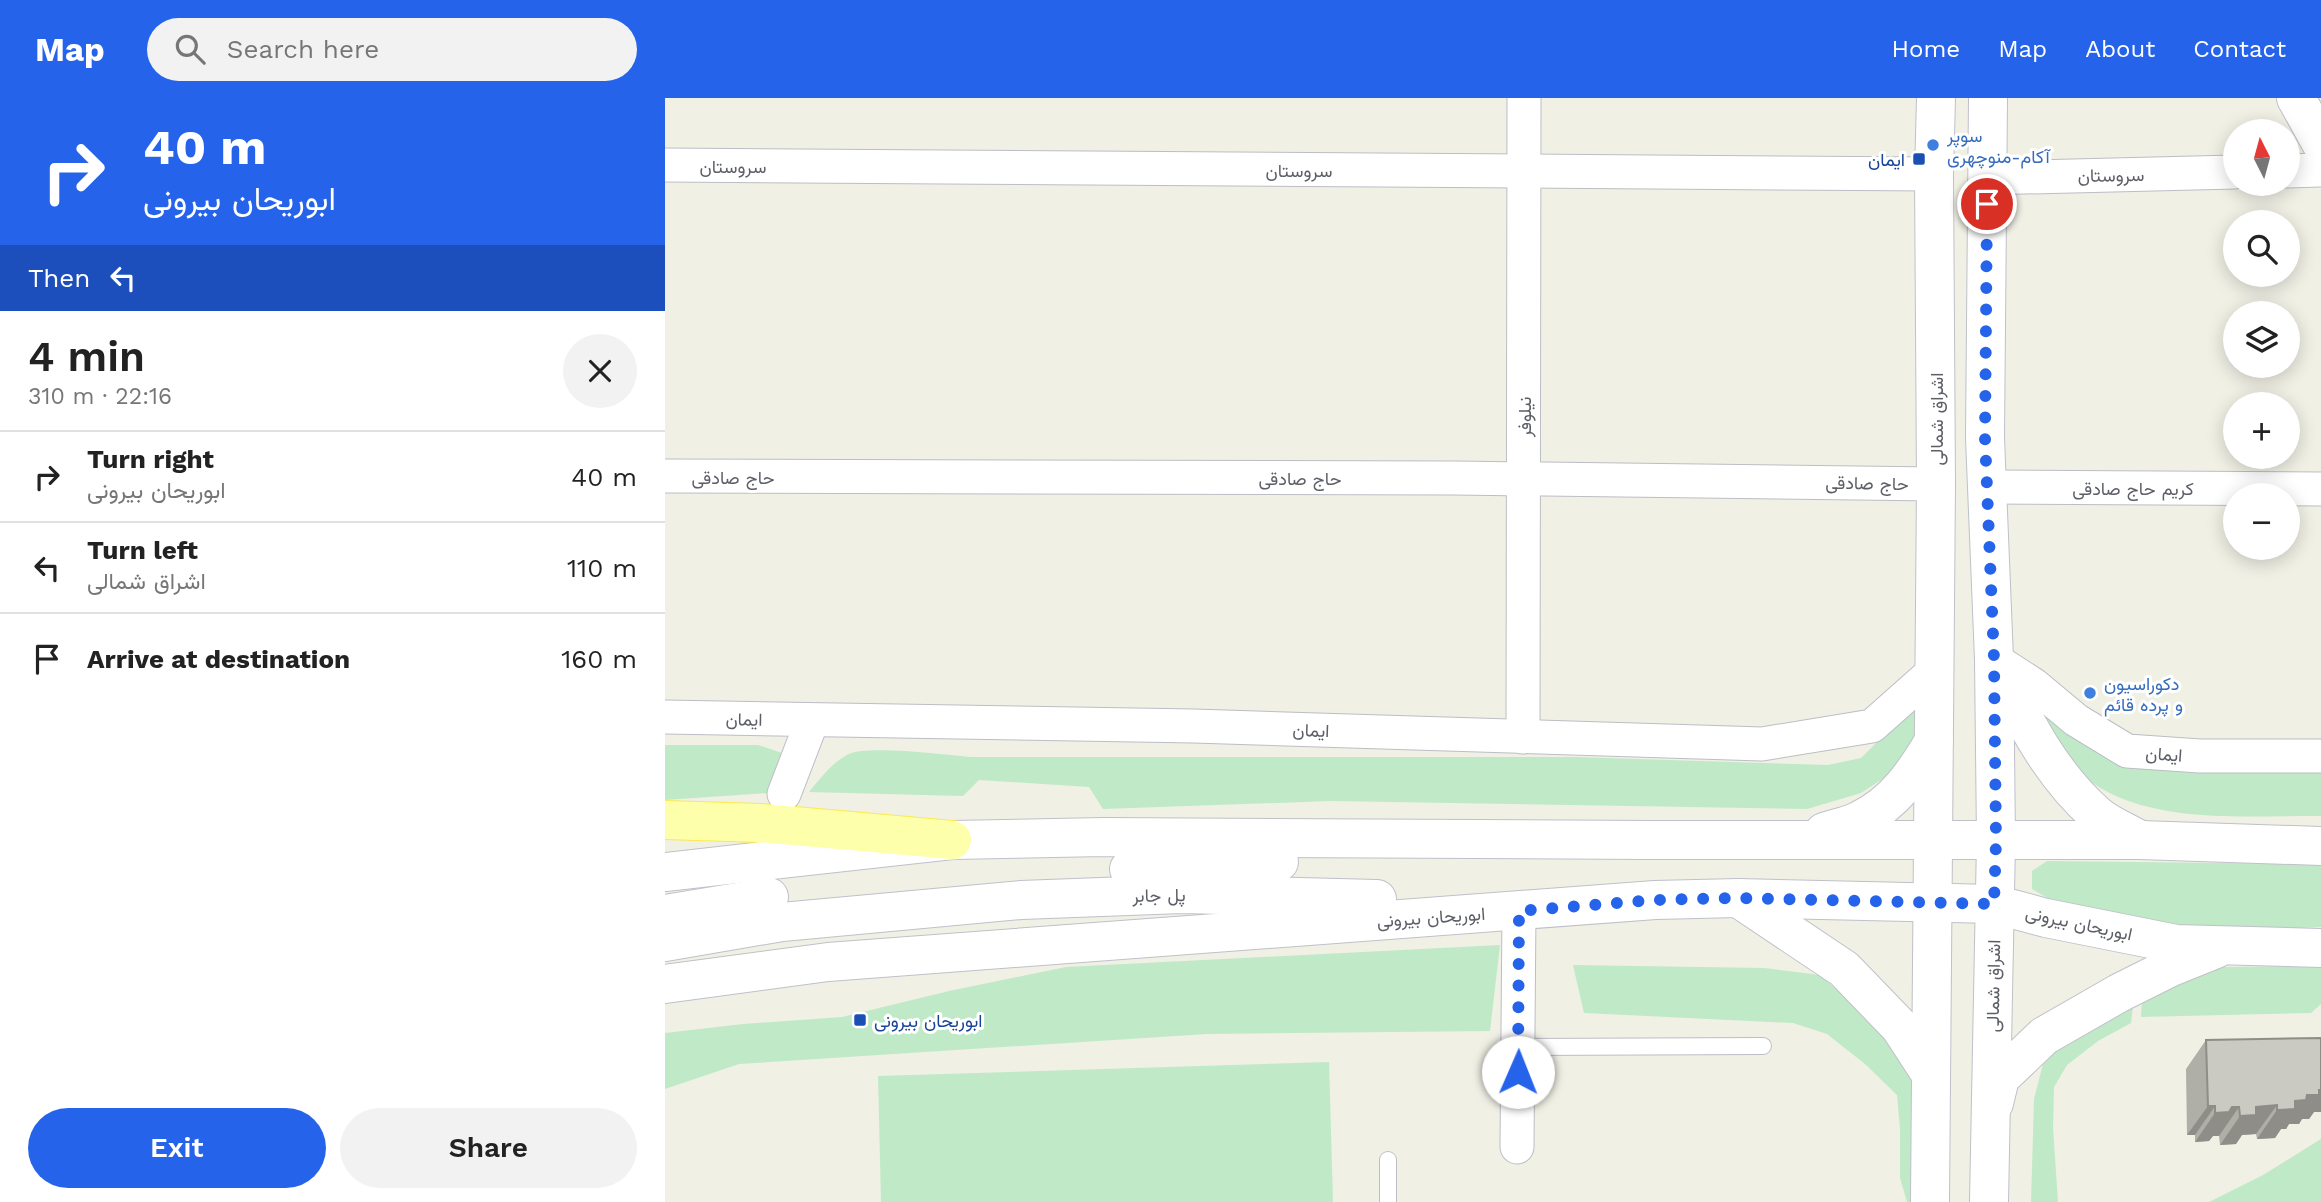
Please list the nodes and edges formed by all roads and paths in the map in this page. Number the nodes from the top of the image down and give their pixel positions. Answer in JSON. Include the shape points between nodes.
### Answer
{"nodes":[{"id":1,"x":1524,"y":98,"type":"edge"},
{"id":2,"x":1936,"y":98,"type":"edge"},
{"id":3,"x":1988,"y":98,"type":"edge"},
{"id":4,"x":2295,"y":98,"type":"edge"},
{"id":5,"x":2321,"y":143,"type":"edge"},
{"id":6,"x":665,"y":165,"type":"edge"},
{"id":7,"x":2321,"y":170,"type":"edge"},
{"id":8,"x":2300,"y":171,"type":"edge"},
{"id":9,"x":1524,"y":172,"type":"junction"},
{"id":10,"x":2223,"y":172,"type":"edge"},
{"id":11,"x":1934,"y":174,"type":"junction"},
{"id":12,"x":1987,"y":178,"type":"junction"},
{"id":13,"x":665,"y":476,"type":"edge"},
{"id":14,"x":1523,"y":479,"type":"junction"},
{"id":15,"x":1936,"y":484,"type":"junction"},
{"id":16,"x":1987,"y":487,"type":"junction"},
{"id":17,"x":2321,"y":489,"type":"edge"},
{"id":18,"x":1994,"y":659,"type":"junction"},
{"id":19,"x":1934,"y":671,"type":"junction"},
{"id":20,"x":665,"y":718,"type":"edge"},
{"id":21,"x":812,"y":721,"type":"junction"},
{"id":22,"x":1523,"y":737,"type":"junction"},
{"id":23,"x":1934,"y":741,"type":"junction"},
{"id":24,"x":2321,"y":757,"type":"edge"},
{"id":25,"x":784,"y":794,"type":"dead end"},
{"id":26,"x":665,"y":820,"type":"edge"},
{"id":27,"x":1789,"y":839,"type":"junction"},
{"id":28,"x":1933,"y":839,"type":"junction"},
{"id":29,"x":952,"y":840,"type":"junction"},
{"id":30,"x":1648,"y":840,"type":"junction"},
{"id":31,"x":2140,"y":840,"type":"junction"},
{"id":32,"x":1996,"y":841,"type":"junction"},
{"id":33,"x":2321,"y":846,"type":"edge"},
{"id":34,"x":665,"y":872,"type":"edge"},
{"id":35,"x":1738,"y":898,"type":"junction"},
{"id":36,"x":1655,"y":900,"type":"junction"},
{"id":37,"x":1932,"y":903,"type":"junction"},
{"id":38,"x":1994,"y":904,"type":"junction"},
{"id":39,"x":1519,"y":911,"type":"junction"},
{"id":40,"x":665,"y":914,"type":"edge"},
{"id":41,"x":665,"y":942,"type":"edge"},
{"id":42,"x":2225,"y":945,"type":"junction"},
{"id":43,"x":2321,"y":948,"type":"edge"},
{"id":44,"x":665,"y":984,"type":"edge"},
{"id":45,"x":1763,"y":1046,"type":"dead end"},
{"id":46,"x":1518,"y":1047,"type":"junction"},
{"id":47,"x":1930,"y":1073,"type":"junction"},
{"id":48,"x":1990,"y":1118,"type":"junction"},
{"id":49,"x":1517,"y":1147,"type":"dead end"},
{"id":50,"x":1388,"y":1160,"type":"dead end"},
{"id":51,"x":1930,"y":1196,"type":"edge"},
{"id":52,"x":1989,"y":1197,"type":"edge"},
{"id":53,"x":1388,"y":1202,"type":"edge"}],
"edges":[{"from":1,"to":9,"type":"street","name":"نیلوفر"},
{"from":2,"to":11,"type":"main road","name":"اشراق شمالی"},
{"from":3,"to":12,"type":"main road","name":"اشراق شمالی"},
{"from":4,"to":5,"type":"main road"},
{"from":6,"to":9,"type":"street","name":"سروستان"},
{"from":7,"to":8,"type":"street"},
{"from":9,"to":11,"type":"street","name":"سروستان"},
{"from":9,"to":14,"type":"street","name":"نیلوفر"},
{"from":10,"to":12,"type":"street","name":"سروستان"},
{"from":11,"to":15,"type":"main road","name":"اشراق شمالی"},
{"from":12,"to":16,"type":"main road","name":"اشراق شمالی"},
{"from":13,"to":14,"type":"street","name":"حاج صادقی"},
{"from":14,"to":15,"type":"street","name":"حاج صادقی"},
{"from":14,"to":22,"type":"street","name":"نیلوفر"},
{"from":15,"to":19,"type":"main road","name":"اشراق شمالی"},
{"from":16,"to":17,"type":"street","name":"کریم حاج صادقی"},
{"from":16,"to":18,"type":"main road","name":"اشراق شمالی"},
{"from":18,"to":24,"type":"street","name":"ایمان","via":[[2076,720],[2127,751]]},
{"from":18,"to":31,"type":"main road","via":[[2052,766],[2099,816]]},
{"from":18,"to":32,"type":"main road","name":"اشراق شمالی"},
{"from":19,"to":22,"type":"street","name":"ایمان","via":[[1872,726],[1762,744]]},
{"from":19,"to":23,"type":"main road","name":"اشراق شمالی"},
{"from":20,"to":21,"type":"street","name":"ایمان"},
{"from":21,"to":22,"type":"street","name":"ایمان","via":[[1194,726]]},
{"from":21,"to":25,"type":"street"},
{"from":23,"to":27,"type":"main road","via":[[1915,774],[1892,799],[1860,821]]},
{"from":23,"to":28,"type":"main road","name":"اشراق شمالی"},
{"from":26,"to":29,"type":"main road","via":[[760,823]]},
{"from":27,"to":28,"type":"main road"},
{"from":27,"to":30,"type":"main road"},
{"from":28,"to":32,"type":"main road"},
{"from":28,"to":37,"type":"main road","name":"اشراق شمالی"},
{"from":29,"to":30,"type":"main road"},
{"from":29,"to":34,"type":"main road"},
{"from":30,"to":40,"type":"main road","name":"پل جابر","via":[[1021,873],[776,896]]},
{"from":31,"to":32,"type":"main road"},
{"from":31,"to":33,"type":"main road"},
{"from":32,"to":38,"type":"main road","name":"اشراق شمالی"},
{"from":35,"to":36,"type":"main road","name":"ابوریحان بیرونی"},
{"from":35,"to":37,"type":"main road","name":"ابوریحان بیرونی"},
{"from":35,"to":47,"type":"main road","via":[[1844,969],[1900,1027]]},
{"from":36,"to":39,"type":"main road","name":"ابوریحان بیرونی"},
{"from":36,"to":41,"type":"main road","name":"پل جابر","via":[[1182,894],[1021,900],[782,922]]},
{"from":37,"to":38,"type":"main road","name":"ابوریحان بیرونی"},
{"from":37,"to":47,"type":"main road","name":"اشراق شمالی"},
{"from":38,"to":42,"type":"main road","name":"ابوریحان بیرونی","via":[[2176,944]]},
{"from":38,"to":48,"type":"main road","name":"اشراق شمالی"},
{"from":39,"to":44,"type":"main road","name":"ابوریحان بیرونی","via":[[840,961]]},
{"from":39,"to":46,"type":"street"},
{"from":42,"to":43,"type":"main road","name":"ابوریحان بیرونی"},
{"from":42,"to":48,"type":"main road","via":[[2119,993],[2045,1036],[2000,1078]]},
{"from":45,"to":46,"type":"lane"},
{"from":46,"to":49,"type":"street"},
{"from":47,"to":51,"type":"main road","name":"اشراق شمالی"},
{"from":48,"to":52,"type":"main road","name":"اشراق شمالی"},
{"from":50,"to":53,"type":"lane"},
{"from":51,"to":52,"type":"main road","via":[[1944,1180],[1960,1178],[1976,1182]]}]}
